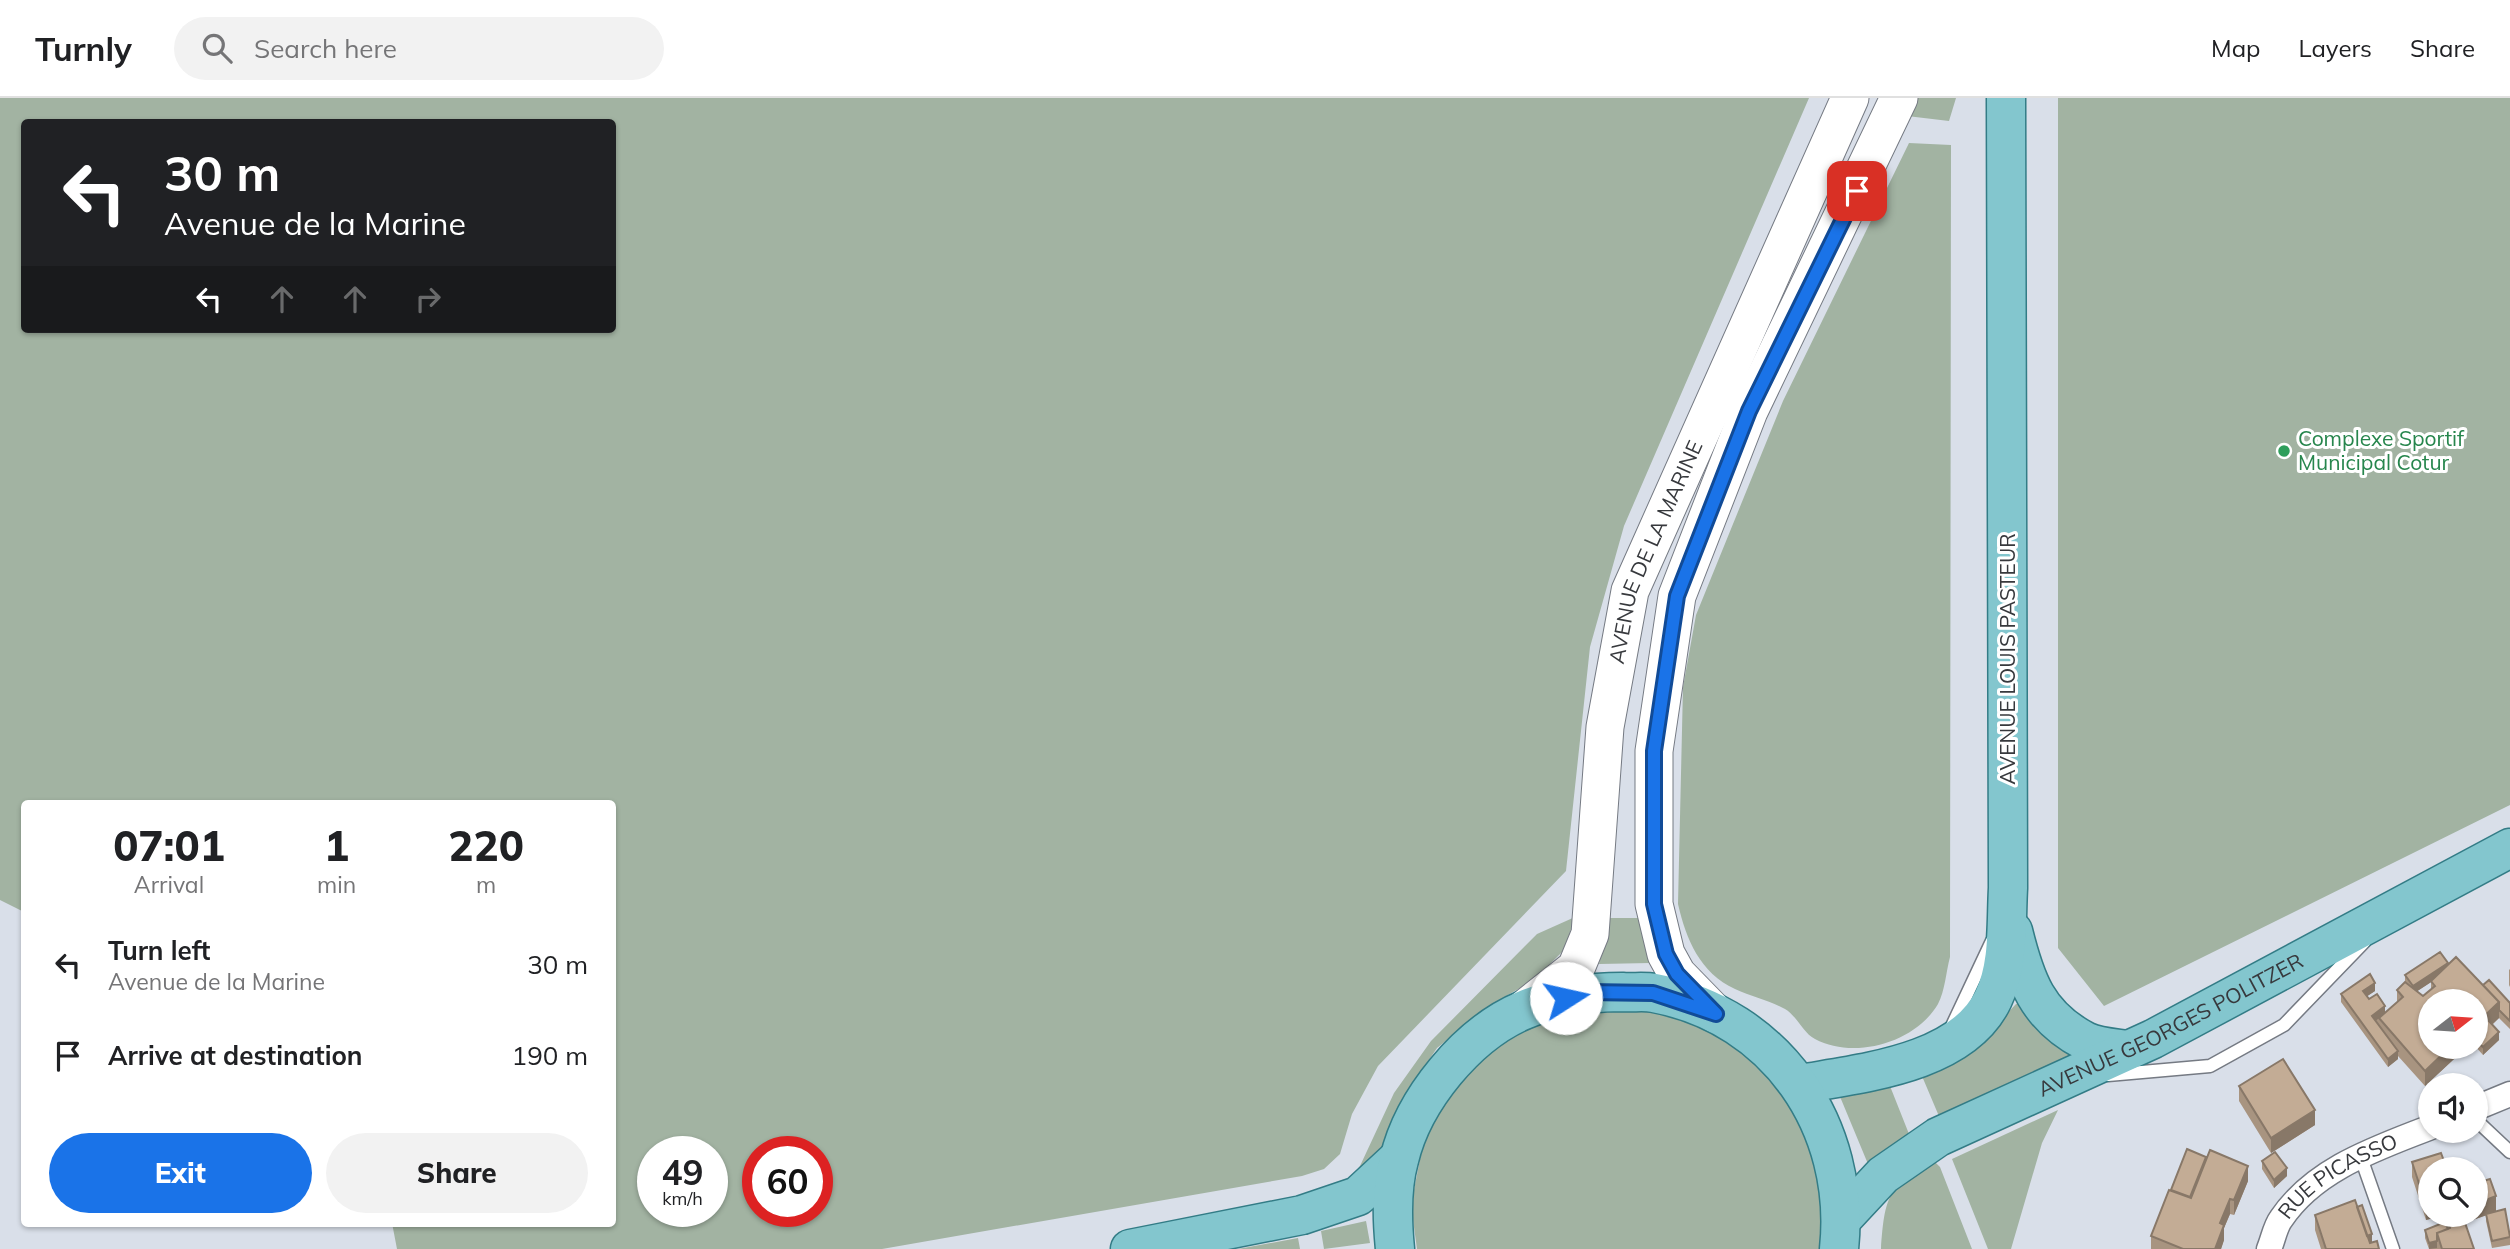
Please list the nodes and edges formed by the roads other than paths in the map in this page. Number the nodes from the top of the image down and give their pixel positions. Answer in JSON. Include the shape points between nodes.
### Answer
{"nodes":[{"id":1,"x":1850,"y":98,"type":"edge"},
{"id":2,"x":1899,"y":98,"type":"edge"},
{"id":3,"x":2006,"y":98,"type":"edge"},
{"id":4,"x":2510,"y":848,"type":"edge"},
{"id":5,"x":2399,"y":906,"type":"junction"},
{"id":6,"x":2007,"y":909,"type":"junction"},
{"id":7,"x":1523,"y":1010,"type":"junction"},
{"id":8,"x":1716,"y":1014,"type":"junction"},
{"id":9,"x":2128,"y":1050,"type":"junction"},
{"id":10,"x":2065,"y":1079,"type":"junction"},
{"id":11,"x":1800,"y":1084,"type":"junction"},
{"id":12,"x":2510,"y":1094,"type":"edge"},
{"id":13,"x":2488,"y":1103,"type":"edge"},
{"id":14,"x":2418,"y":1131,"type":"edge"},
{"id":15,"x":2488,"y":1131,"type":"edge"},
{"id":16,"x":2510,"y":1152,"type":"edge"},
{"id":17,"x":2360,"y":1155,"type":"junction"},
{"id":18,"x":1399,"y":1158,"type":"junction"},
{"id":19,"x":1302,"y":1215,"type":"junction"},
{"id":20,"x":1841,"y":1234,"type":"edge"},
{"id":21,"x":1130,"y":1249,"type":"edge"},
{"id":22,"x":1193,"y":1249,"type":"edge"},
{"id":23,"x":1395,"y":1249,"type":"edge"},
{"id":24,"x":2269,"y":1249,"type":"edge"},
{"id":25,"x":2393,"y":1249,"type":"edge"}],
"edges":[{"from":1,"to":7,"type":"main road","name":"AVENUE DE LA MARINE","via":[[1630,591],[1605,726],[1590,934],[1576,968]]},
{"from":2,"to":8,"type":"main road","name":"AVENUE DE LA MARINE","via":[[1749,411],[1677,596],[1654,751],[1654,904],[1666,954],[1677,974]]},
{"from":3,"to":6,"type":"main road","name":"AVENUE LOUIS PASTEUR"},
{"from":4,"to":5,"type":"main road","name":"AVENUE GEORGES POLITZER"},
{"from":5,"to":9,"type":"main road","name":"AVENUE GEORGES POLITZER"},
{"from":5,"to":10,"type":"lane","via":[[2284,1025],[2210,1066]]},
{"from":6,"to":9,"type":"main road","via":[[2026,981],[2050,1015],[2087,1042]]},
{"from":6,"to":11,"type":"main road","name":"AVENUE LOUIS PASTEUR","via":[[2003,965],[1994,998],[1981,1018],[1936,1050],[1886,1069]]},
{"from":7,"to":8,"type":"main road","via":[[1587,992],[1653,993]]},
{"from":7,"to":18,"type":"main road","via":[[1468,1046],[1425,1097]]},
{"from":8,"to":11,"type":"main road","via":[[1762,1044]]},
{"from":9,"to":10,"type":"main road","name":"AVENUE GEORGES POLITZER"},
{"from":10,"to":20,"type":"main road","name":"AVENUE GEORGES POLITZER","via":[[1938,1137],[1883,1175]]},
{"from":11,"to":20,"type":"main road","via":[[1823,1125],[1838,1171]]},
{"from":12,"to":13,"type":"street"},
{"from":14,"to":17,"type":"street","name":"RUE PICASSO"},
{"from":15,"to":16,"type":"lane"},
{"from":17,"to":24,"type":"street","name":"RUE PICASSO","via":[[2319,1180],[2281,1219]]},
{"from":17,"to":25,"type":"lane"},
{"from":18,"to":19,"type":"main road","via":[[1358,1196]]},
{"from":18,"to":23,"type":"main road","via":[[1391,1208]]},
{"from":19,"to":21,"type":"main road"},
{"from":19,"to":22,"type":"lane"}]}
